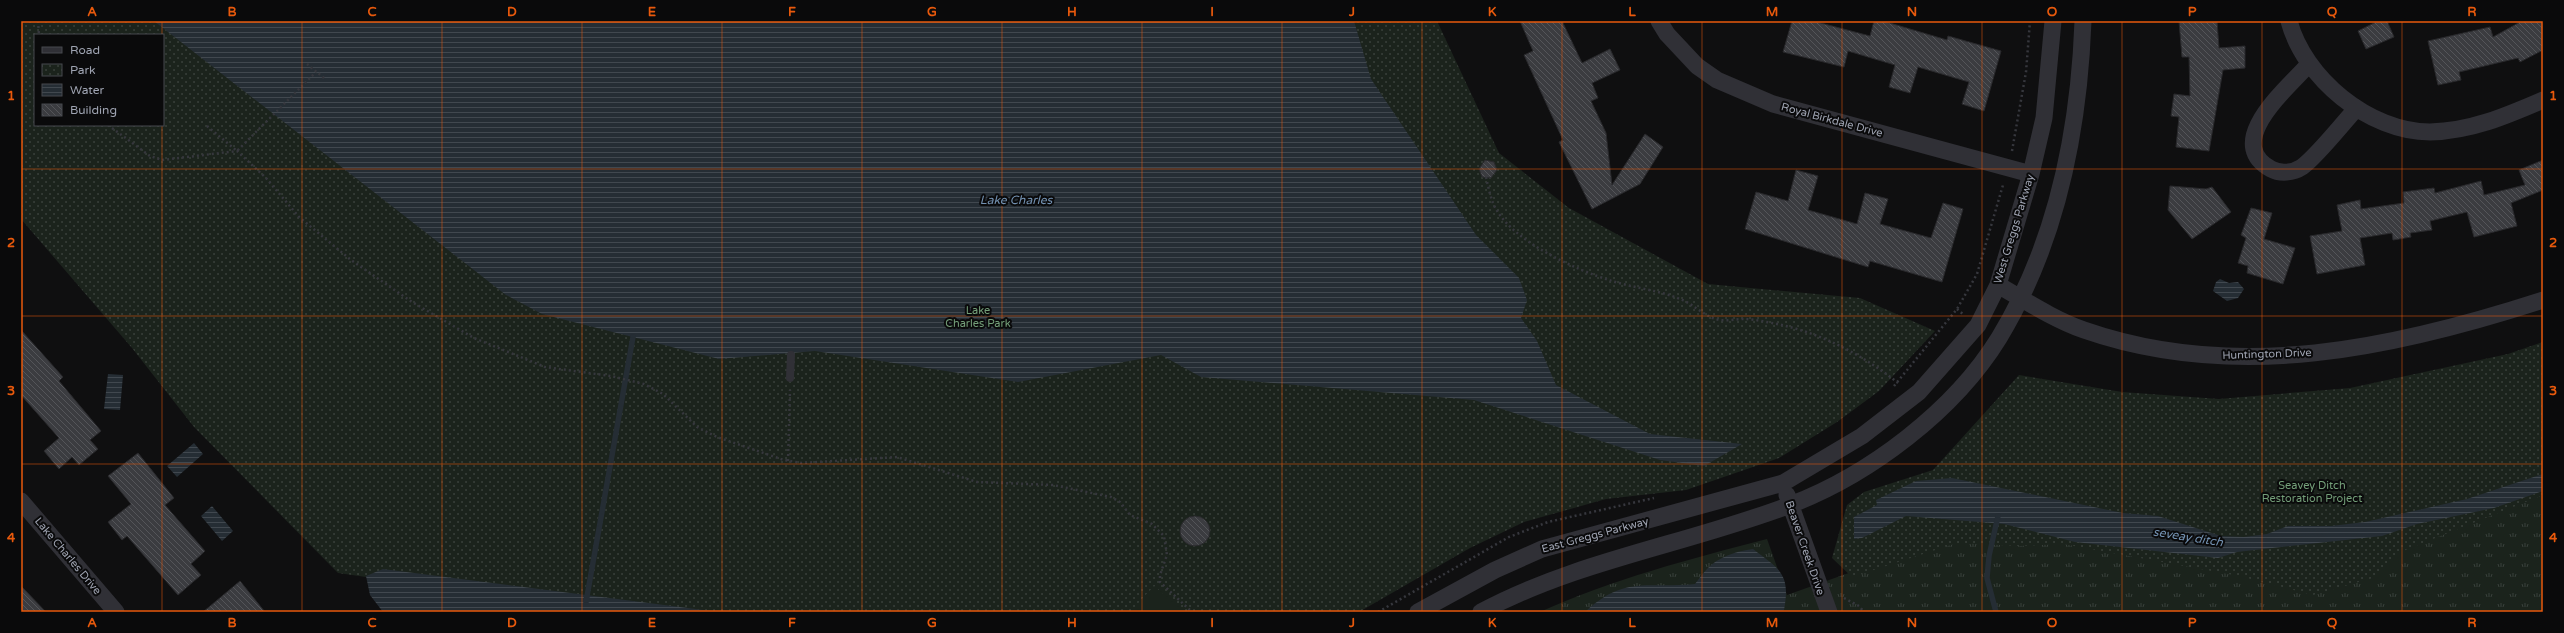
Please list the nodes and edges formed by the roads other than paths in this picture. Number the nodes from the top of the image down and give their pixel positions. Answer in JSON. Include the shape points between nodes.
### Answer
{"nodes":[{"id":1,"x":1658,"y":21,"type":"edge"},
{"id":2,"x":2053,"y":21,"type":"edge"},
{"id":3,"x":2083,"y":21,"type":"edge"},
{"id":4,"x":2289,"y":21,"type":"edge"},
{"id":5,"x":2308,"y":64,"type":"junction"},
{"id":6,"x":2543,"y":100,"type":"edge"},
{"id":7,"x":2356,"y":109,"type":"junction"},
{"id":8,"x":2031,"y":174,"type":"junction"},
{"id":9,"x":1998,"y":285,"type":"junction"},
{"id":10,"x":2020,"y":298,"type":"junction"},
{"id":11,"x":2543,"y":300,"type":"edge"},
{"id":12,"x":791,"y":356,"type":"dead end"},
{"id":13,"x":790,"y":378,"type":"road end"},
{"id":14,"x":1783,"y":483,"type":"junction"},
{"id":15,"x":21,"y":501,"type":"edge"},
{"id":16,"x":1790,"y":505,"type":"junction"},
{"id":17,"x":116,"y":612,"type":"edge"},
{"id":18,"x":1418,"y":612,"type":"edge"},
{"id":19,"x":1481,"y":612,"type":"edge"},
{"id":20,"x":1829,"y":612,"type":"edge"}],
"edges":[{"from":1,"to":8,"type":"street","name":"Royal Birkdale Drive","via":[[1697,66],[1717,80],[1773,104]]},
{"from":2,"to":8,"type":"street","name":"West Greggs Parkway","via":[[2044,118]]},
{"from":3,"to":10,"type":"street","via":[[2078,96],[2058,198]]},
{"from":4,"to":5,"type":"street","via":[[2293,37]]},
{"from":5,"to":7,"type":"street","via":[[2341,98]]},
{"from":5,"to":7,"type":"street","via":[[2255,126],[2252,143],[2256,156],[2270,168],[2288,172],[2302,167]]},
{"from":6,"to":7,"type":"street","via":[[2498,120],[2430,132],[2387,123]]},
{"from":8,"to":9,"type":"street","name":"West Greggs Parkway"},
{"from":9,"to":10,"type":"street","name":"Huntington Drive"},
{"from":9,"to":14,"type":"street","name":"West Greggs Parkway","via":[[1978,325],[1919,392],[1862,436]]},
{"from":10,"to":11,"type":"street","name":"Huntington Drive","via":[[2084,330],[2155,350],[2230,357],[2313,353],[2375,346],[2469,324]]},
{"from":10,"to":16,"type":"street","via":[[1999,338],[1979,367],[1937,411],[1888,452],[1848,476]]},
{"from":12,"to":13,"type":"lane"},
{"from":14,"to":16,"type":"street","name":"Beaver Creek Drive"},
{"from":14,"to":18,"type":"street","name":"East Greggs Parkway","via":[[1542,549],[1495,570]]},
{"from":15,"to":17,"type":"street","name":"Lake Charles Drive"},
{"from":16,"to":19,"type":"street","via":[[1560,577]]},
{"from":16,"to":20,"type":"street","name":"Beaver Creek Drive"}]}
